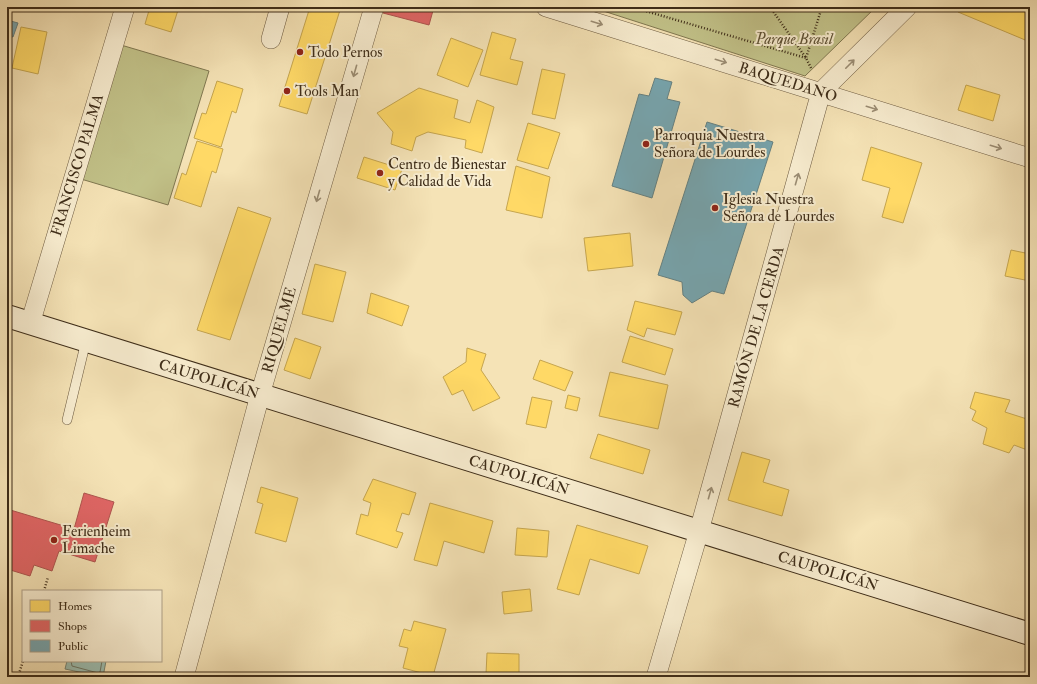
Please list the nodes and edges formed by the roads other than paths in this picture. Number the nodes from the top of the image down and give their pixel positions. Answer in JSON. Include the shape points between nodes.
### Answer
{"nodes":[{"id":1,"x":125,"y":7,"type":"edge"},
{"id":2,"x":280,"y":7,"type":"edge"},
{"id":3,"x":374,"y":7,"type":"edge"},
{"id":4,"x":546,"y":7,"type":"edge"},
{"id":5,"x":907,"y":7,"type":"edge"},
{"id":6,"x":271,"y":39,"type":"dead end"},
{"id":7,"x":822,"y":92,"type":"junction"},
{"id":8,"x":1030,"y":158,"type":"edge"},
{"id":9,"x":7,"y":316,"type":"edge"},
{"id":10,"x":30,"y":324,"type":"junction"},
{"id":11,"x":86,"y":341,"type":"junction"},
{"id":12,"x":260,"y":395,"type":"junction"},
{"id":13,"x":68,"y":420,"type":"dead end"},
{"id":14,"x":699,"y":531,"type":"junction"},
{"id":15,"x":1030,"y":634,"type":"edge"},
{"id":16,"x":184,"y":677,"type":"edge"},
{"id":17,"x":656,"y":677,"type":"edge"}],
"edges":[{"from":1,"to":10,"type":"street","name":"FRANCISCO PALMA"},
{"from":2,"to":6,"type":"street"},
{"from":3,"to":12,"type":"street","name":"RIQUELME","one_way":true},
{"from":4,"to":7,"type":"street","name":"BAQUEDANO","one_way":true},
{"from":7,"to":5,"type":"street","name":"RAMÓN DE LA CERDA","one_way":true},
{"from":7,"to":8,"type":"street","name":"BAQUEDANO","one_way":true},
{"from":14,"to":7,"type":"street","name":"RAMÓN DE LA CERDA","one_way":true},
{"from":9,"to":10,"type":"street","name":"CAUPOLICÁN"},
{"from":10,"to":11,"type":"street","name":"CAUPOLICÁN"},
{"from":11,"to":12,"type":"street","name":"CAUPOLICÁN"},
{"from":11,"to":13,"type":"lane"},
{"from":12,"to":14,"type":"street","name":"CAUPOLICÁN"},
{"from":12,"to":16,"type":"street","name":"RIQUELME"},
{"from":14,"to":15,"type":"street","name":"CAUPOLICÁN"},
{"from":14,"to":17,"type":"street","name":"RAMÓN DE LA CERDA"}]}
